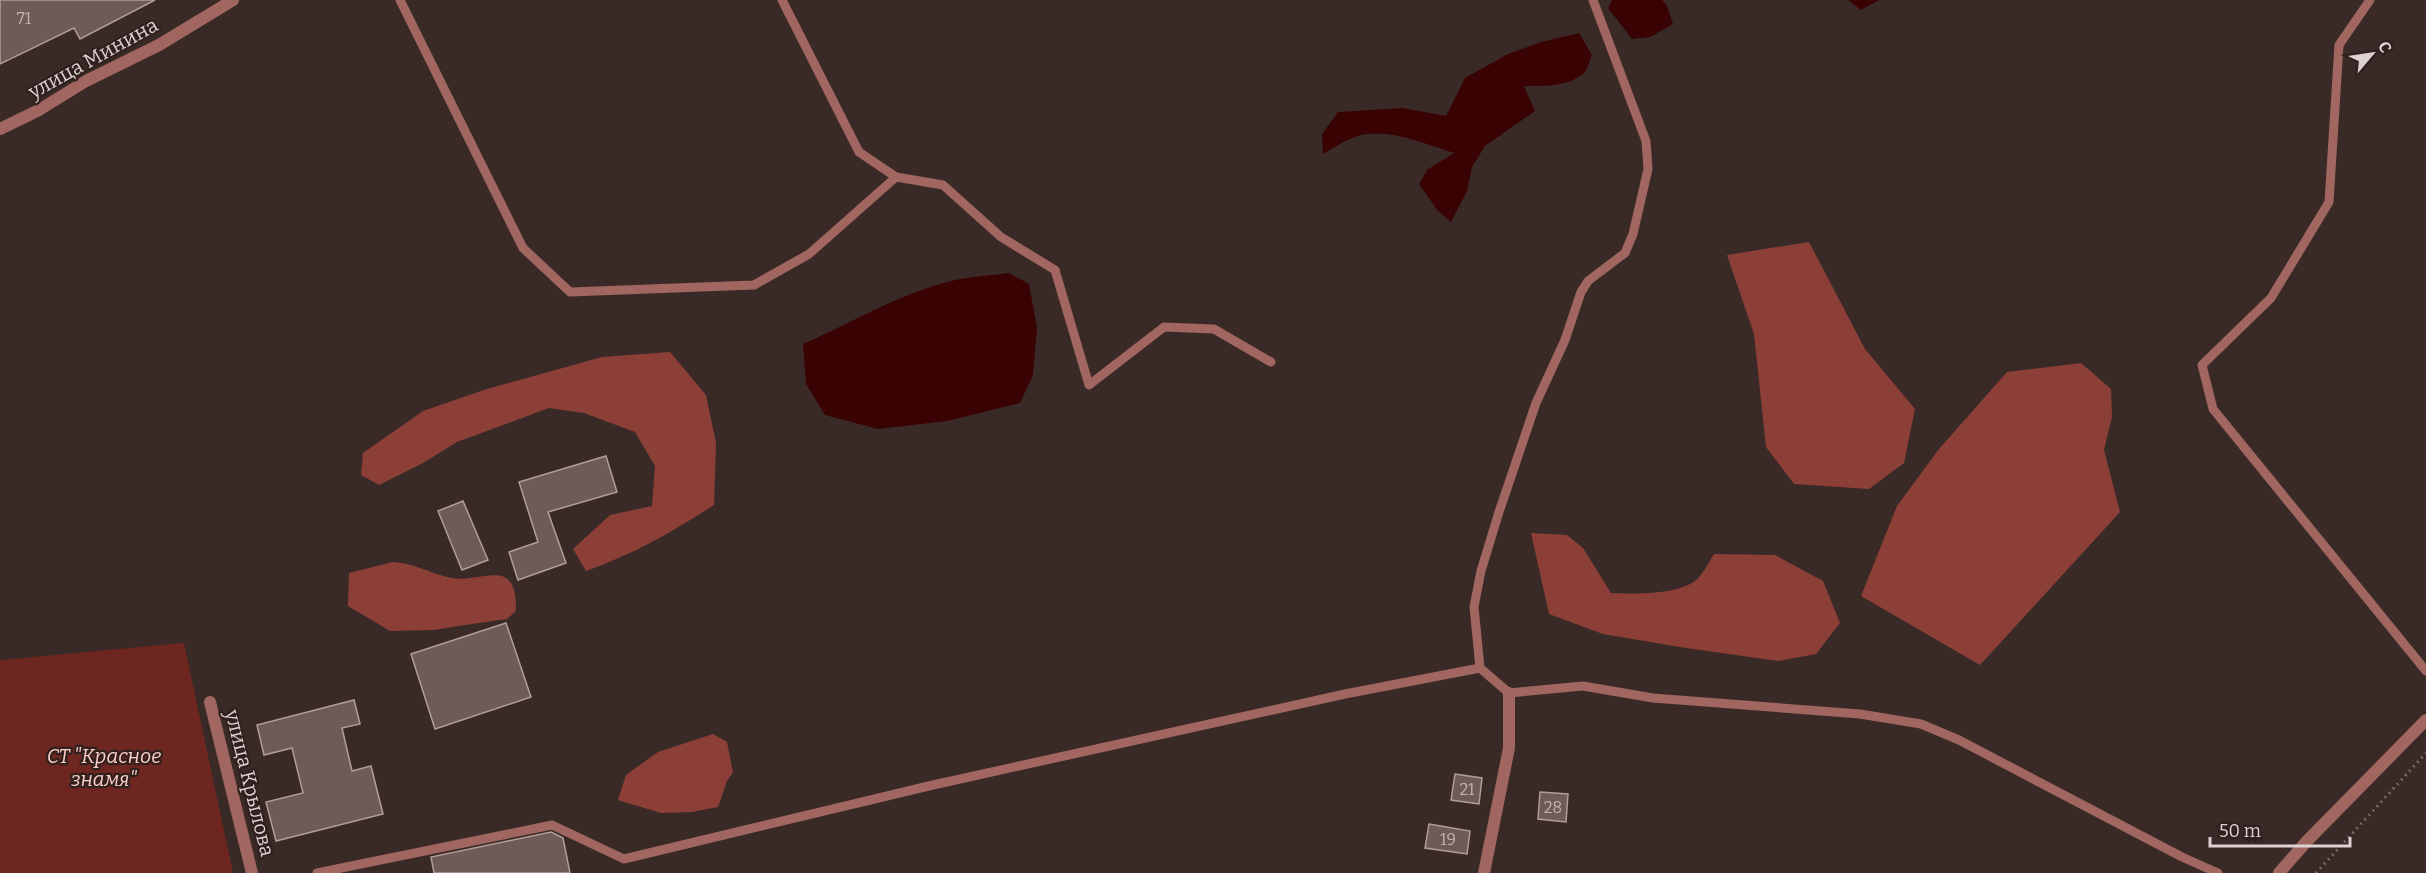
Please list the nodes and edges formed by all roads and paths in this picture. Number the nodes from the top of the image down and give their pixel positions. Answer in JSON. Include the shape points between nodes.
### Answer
{"nodes":[{"id":1,"x":233,"y":0,"type":"edge"},
{"id":2,"x":400,"y":0,"type":"edge"},
{"id":3,"x":782,"y":0,"type":"edge"},
{"id":4,"x":1593,"y":0,"type":"edge"},
{"id":5,"x":2370,"y":0,"type":"edge"},
{"id":6,"x":0,"y":129,"type":"edge"},
{"id":7,"x":896,"y":177,"type":"junction"},
{"id":8,"x":1271,"y":362,"type":"dead end"},
{"id":9,"x":1480,"y":668,"type":"junction"},
{"id":10,"x":2426,"y":671,"type":"edge"},
{"id":11,"x":1509,"y":693,"type":"junction"},
{"id":12,"x":210,"y":702,"type":"dead end"},
{"id":13,"x":2426,"y":720,"type":"edge"},
{"id":14,"x":2426,"y":753,"type":"edge"},
{"id":15,"x":252,"y":873,"type":"edge"},
{"id":16,"x":317,"y":873,"type":"edge"},
{"id":17,"x":1484,"y":873,"type":"edge"},
{"id":18,"x":2218,"y":873,"type":"edge"},
{"id":19,"x":2279,"y":873,"type":"edge"},
{"id":20,"x":2316,"y":873,"type":"edge"}],
"edges":[{"from":1,"to":6,"type":"street","name":"улица Минина","via":[[159,45]]},
{"from":2,"to":7,"type":"lane","via":[[523,248],[570,292],[754,285],[809,254]]},
{"from":3,"to":7,"type":"lane","via":[[859,152]]},
{"from":4,"to":9,"type":"lane","via":[[1646,141],[1648,169],[1625,253],[1588,281],[1581,292],[1565,340],[1536,403],[1499,512],[1474,607]]},
{"from":5,"to":10,"type":"lane","via":[[2339,45],[2329,202],[2271,297],[2202,365],[2213,409]]},
{"from":7,"to":8,"type":"lane","via":[[943,185],[1001,237],[1055,270],[1089,384],[1164,327],[1214,329]]},
{"from":9,"to":11,"type":"lane"},
{"from":9,"to":16,"type":"lane","via":[[1344,694],[976,776],[624,859],[552,825]]},
{"from":11,"to":17,"type":"street","via":[[1509,748]]},
{"from":11,"to":18,"type":"lane","via":[[1583,686],[1653,698],[1860,714],[1921,724]]},
{"from":12,"to":15,"type":"street","name":"улица Крылова"},
{"from":13,"to":19,"type":"street"},
{"from":14,"to":20,"type":"path"}]}
